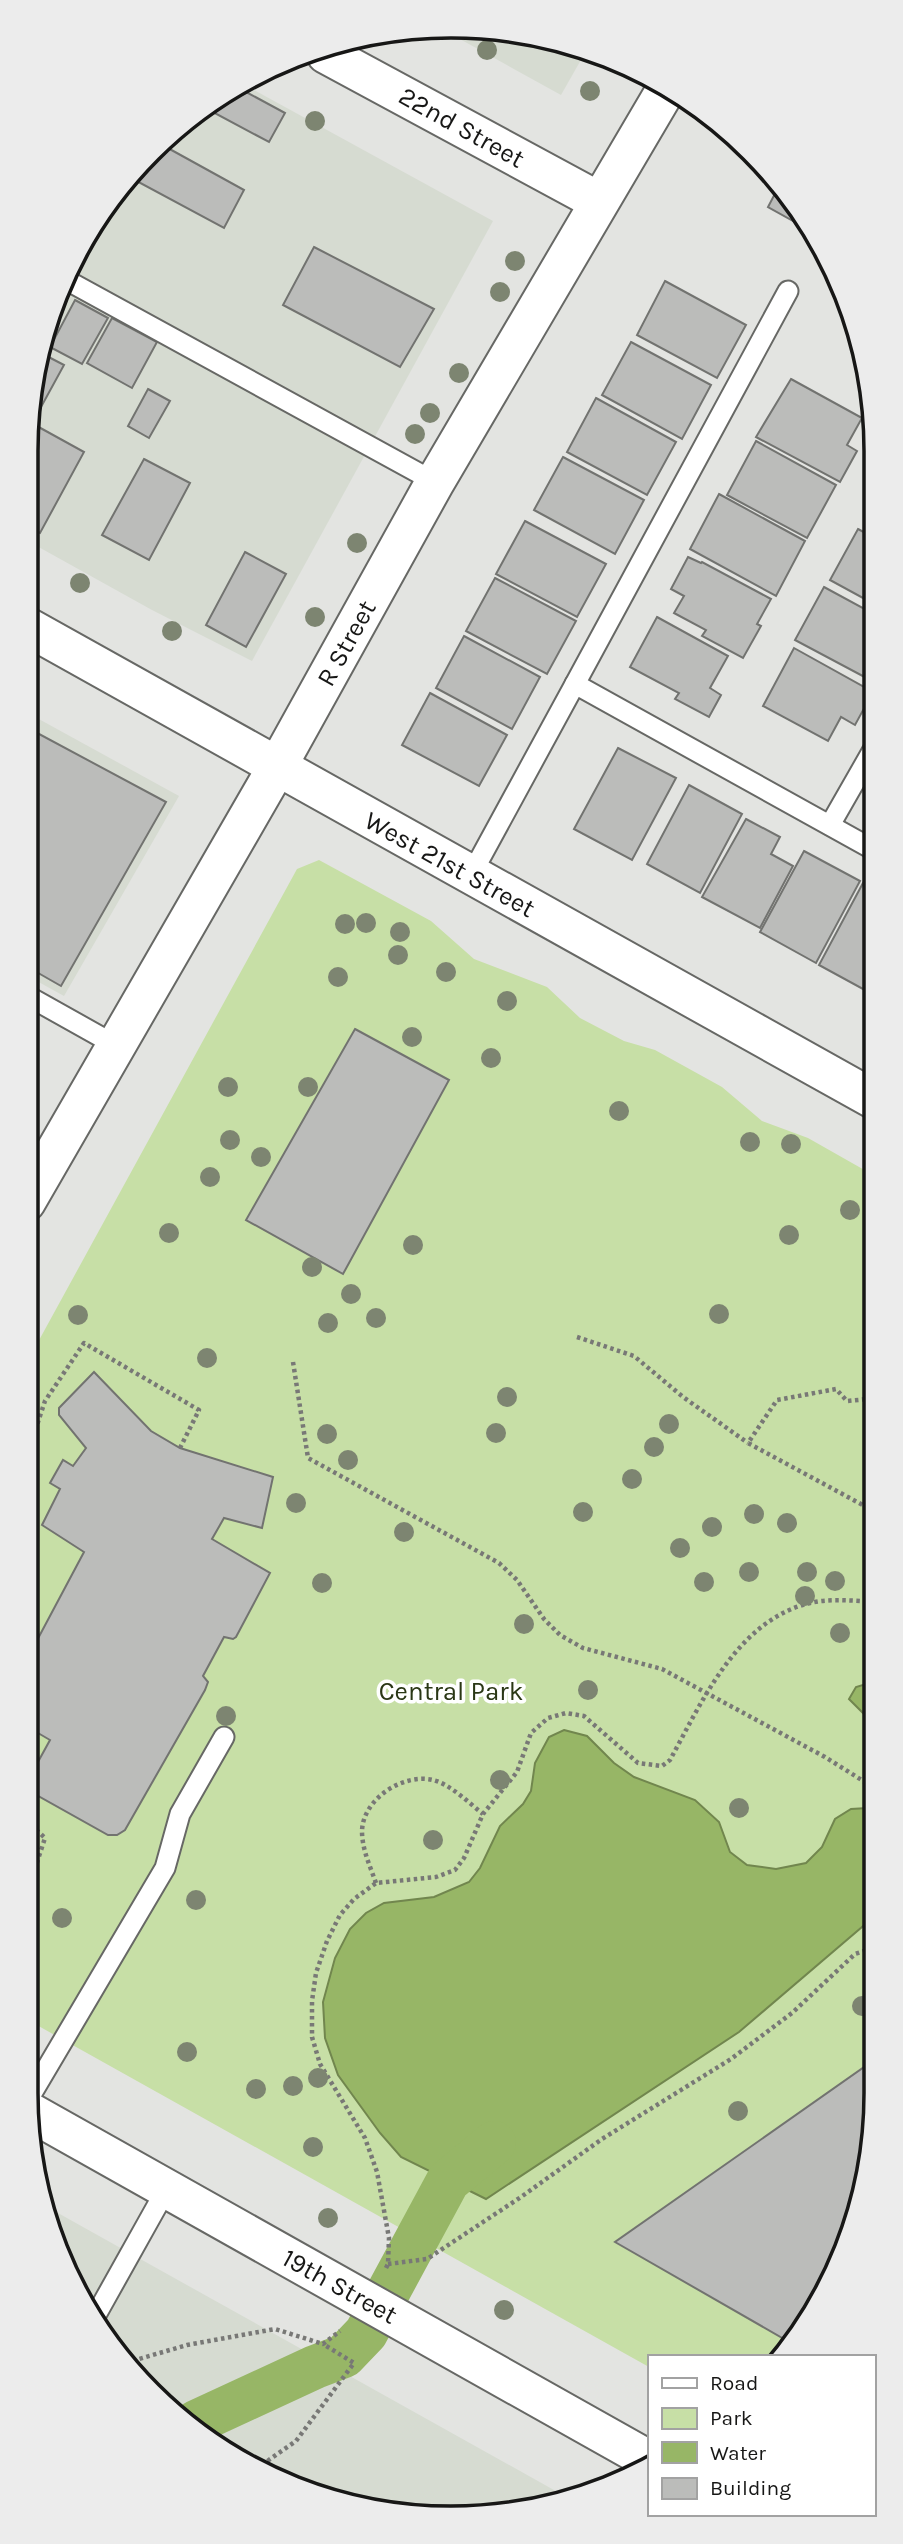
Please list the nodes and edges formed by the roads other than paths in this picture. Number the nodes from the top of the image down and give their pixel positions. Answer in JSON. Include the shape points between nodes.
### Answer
{"nodes":[{"id":1,"x":331,"y":57,"type":"edge"},
{"id":2,"x":662,"y":96,"type":"edge"},
{"id":3,"x":598,"y":201,"type":"junction"},
{"id":4,"x":74,"y":284,"type":"edge"},
{"id":5,"x":788,"y":291,"type":"dead end"},
{"id":6,"x":435,"y":482,"type":"junction"},
{"id":7,"x":38,"y":633,"type":"edge"},
{"id":8,"x":575,"y":684,"type":"junction"},
{"id":9,"x":864,"y":765,"type":"edge"},
{"id":10,"x":277,"y":767,"type":"junction"},
{"id":11,"x":830,"y":825,"type":"junction"},
{"id":12,"x":864,"y":844,"type":"edge"},
{"id":13,"x":471,"y":876,"type":"junction"},
{"id":14,"x":38,"y":1002,"type":"edge"},
{"id":15,"x":117,"y":1046,"type":"junction"},
{"id":16,"x":864,"y":1094,"type":"edge"},
{"id":17,"x":38,"y":1181,"type":"edge"},
{"id":18,"x":224,"y":1737,"type":"dead end"},
{"id":19,"x":38,"y":2082,"type":"edge"},
{"id":20,"x":39,"y":2117,"type":"edge"},
{"id":21,"x":167,"y":2188,"type":"junction"},
{"id":22,"x":100,"y":2308,"type":"edge"},
{"id":23,"x":644,"y":2457,"type":"edge"}],
"edges":[{"from":1,"to":3,"type":"street","name":"22nd Street"},
{"from":2,"to":3,"type":"street","name":"R Street"},
{"from":3,"to":6,"type":"street","name":"R Street"},
{"from":4,"to":6,"type":"lane"},
{"from":5,"to":8,"type":"lane"},
{"from":6,"to":10,"type":"street","name":"R Street"},
{"from":7,"to":10,"type":"street","name":"West 21st Street"},
{"from":8,"to":11,"type":"lane"},
{"from":8,"to":13,"type":"lane"},
{"from":9,"to":11,"type":"lane"},
{"from":10,"to":13,"type":"street","name":"West 21st Street"},
{"from":10,"to":15,"type":"street","name":"R Street"},
{"from":11,"to":12,"type":"lane"},
{"from":13,"to":16,"type":"street","name":"West 21st Street"},
{"from":14,"to":15,"type":"lane"},
{"from":15,"to":17,"type":"street","name":"R Street"},
{"from":18,"to":19,"type":"lane","via":[[180,1814],[165,1868]]},
{"from":20,"to":21,"type":"street","name":"19th Street"},
{"from":21,"to":22,"type":"lane"},
{"from":21,"to":23,"type":"street","name":"19th Street"}]}
